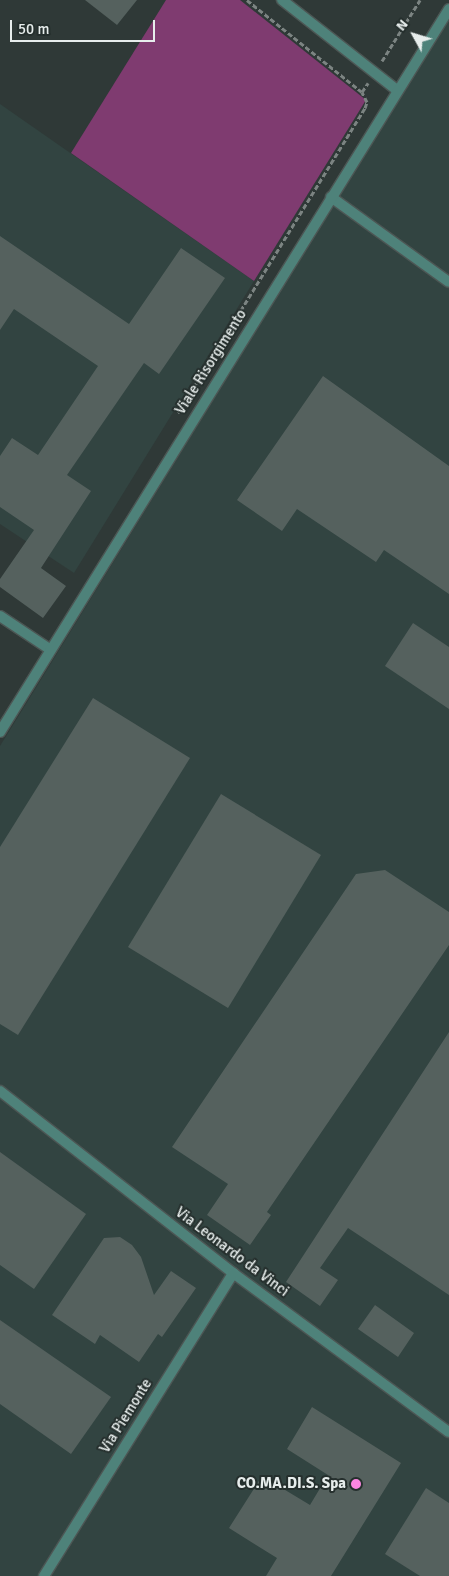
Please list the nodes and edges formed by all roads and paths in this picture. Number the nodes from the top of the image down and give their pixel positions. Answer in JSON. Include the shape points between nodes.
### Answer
{"nodes":[{"id":1,"x":247,"y":0,"type":"edge"},
{"id":2,"x":282,"y":0,"type":"edge"},
{"id":3,"x":420,"y":0,"type":"edge"},
{"id":4,"x":449,"y":9,"type":"edge"},
{"id":5,"x":374,"y":72,"type":"junction"},
{"id":6,"x":398,"y":91,"type":"junction"},
{"id":7,"x":362,"y":92,"type":"junction"},
{"id":8,"x":331,"y":197,"type":"junction"},
{"id":9,"x":449,"y":282,"type":"edge"},
{"id":10,"x":174,"y":420,"type":"dead end"},
{"id":11,"x":0,"y":616,"type":"edge"},
{"id":12,"x":51,"y":650,"type":"junction"},
{"id":13,"x":0,"y":732,"type":"edge"},
{"id":14,"x":0,"y":1092,"type":"edge"},
{"id":15,"x":233,"y":1273,"type":"junction"},
{"id":16,"x":449,"y":1432,"type":"edge"},
{"id":17,"x":44,"y":1576,"type":"edge"}],
"edges":[{"from":1,"to":7,"type":"path"},
{"from":2,"to":5,"type":"street"},
{"from":3,"to":5,"type":"path"},
{"from":4,"to":6,"type":"street","name":"Viale Risorgimento"},
{"from":5,"to":6,"type":"street"},
{"from":5,"to":7,"type":"path"},
{"from":6,"to":8,"type":"street","name":"Viale Risorgimento"},
{"from":7,"to":10,"type":"path","via":[[367,102],[365,108]]},
{"from":8,"to":9,"type":"street"},
{"from":8,"to":12,"type":"street","name":"Viale Risorgimento"},
{"from":11,"to":12,"type":"street"},
{"from":12,"to":13,"type":"street","name":"Viale Risorgimento"},
{"from":14,"to":15,"type":"street","name":"Via Leonardo da Vinci"},
{"from":15,"to":16,"type":"street","name":"Via Leonardo da Vinci"},
{"from":15,"to":17,"type":"street","name":"Via Piemonte"}]}
